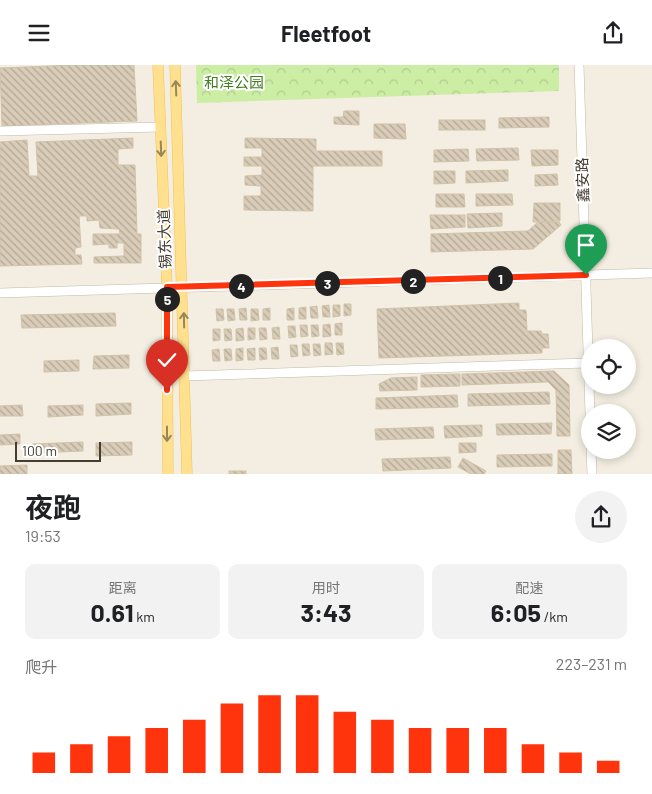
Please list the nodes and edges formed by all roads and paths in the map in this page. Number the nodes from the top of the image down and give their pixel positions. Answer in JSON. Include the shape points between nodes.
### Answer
{"nodes":[{"id":1,"x":158,"y":65,"type":"edge"},
{"id":2,"x":175,"y":65,"type":"edge"},
{"id":3,"x":579,"y":65,"type":"edge"},
{"id":4,"x":160,"y":127,"type":"junction"},
{"id":5,"x":0,"y":131,"type":"edge"},
{"id":6,"x":652,"y":273,"type":"edge"},
{"id":7,"x":586,"y":275,"type":"junction"},
{"id":8,"x":167,"y":287,"type":"junction"},
{"id":9,"x":183,"y":288,"type":"junction"},
{"id":10,"x":0,"y":293,"type":"edge"},
{"id":11,"x":587,"y":339,"type":"edge"},
{"id":12,"x":581,"y":363,"type":"edge"},
{"id":13,"x":185,"y":377,"type":"junction"},
{"id":14,"x":591,"y":459,"type":"edge"},
{"id":15,"x":168,"y":474,"type":"edge"},
{"id":16,"x":187,"y":474,"type":"edge"},
{"id":17,"x":592,"y":474,"type":"edge"}],
"edges":[{"from":1,"to":4,"type":"main road","name":"锡东大道"},
{"from":9,"to":2,"type":"main road","name":"锡东大道","one_way":true},
{"from":3,"to":7,"type":"street","name":"鑫安路"},
{"from":4,"to":5,"type":"street"},
{"from":4,"to":8,"type":"main road","name":"锡东大道","one_way":true},
{"from":6,"to":7,"type":"street"},
{"from":7,"to":9,"type":"street"},
{"from":7,"to":11,"type":"street","name":"鑫安路"},
{"from":8,"to":9,"type":"street"},
{"from":8,"to":10,"type":"street"},
{"from":8,"to":15,"type":"main road","name":"锡东大道","one_way":true},
{"from":13,"to":9,"type":"main road","name":"锡东大道","one_way":true},
{"from":12,"to":13,"type":"street"},
{"from":13,"to":16,"type":"main road","name":"锡东大道"},
{"from":14,"to":17,"type":"street"}]}
